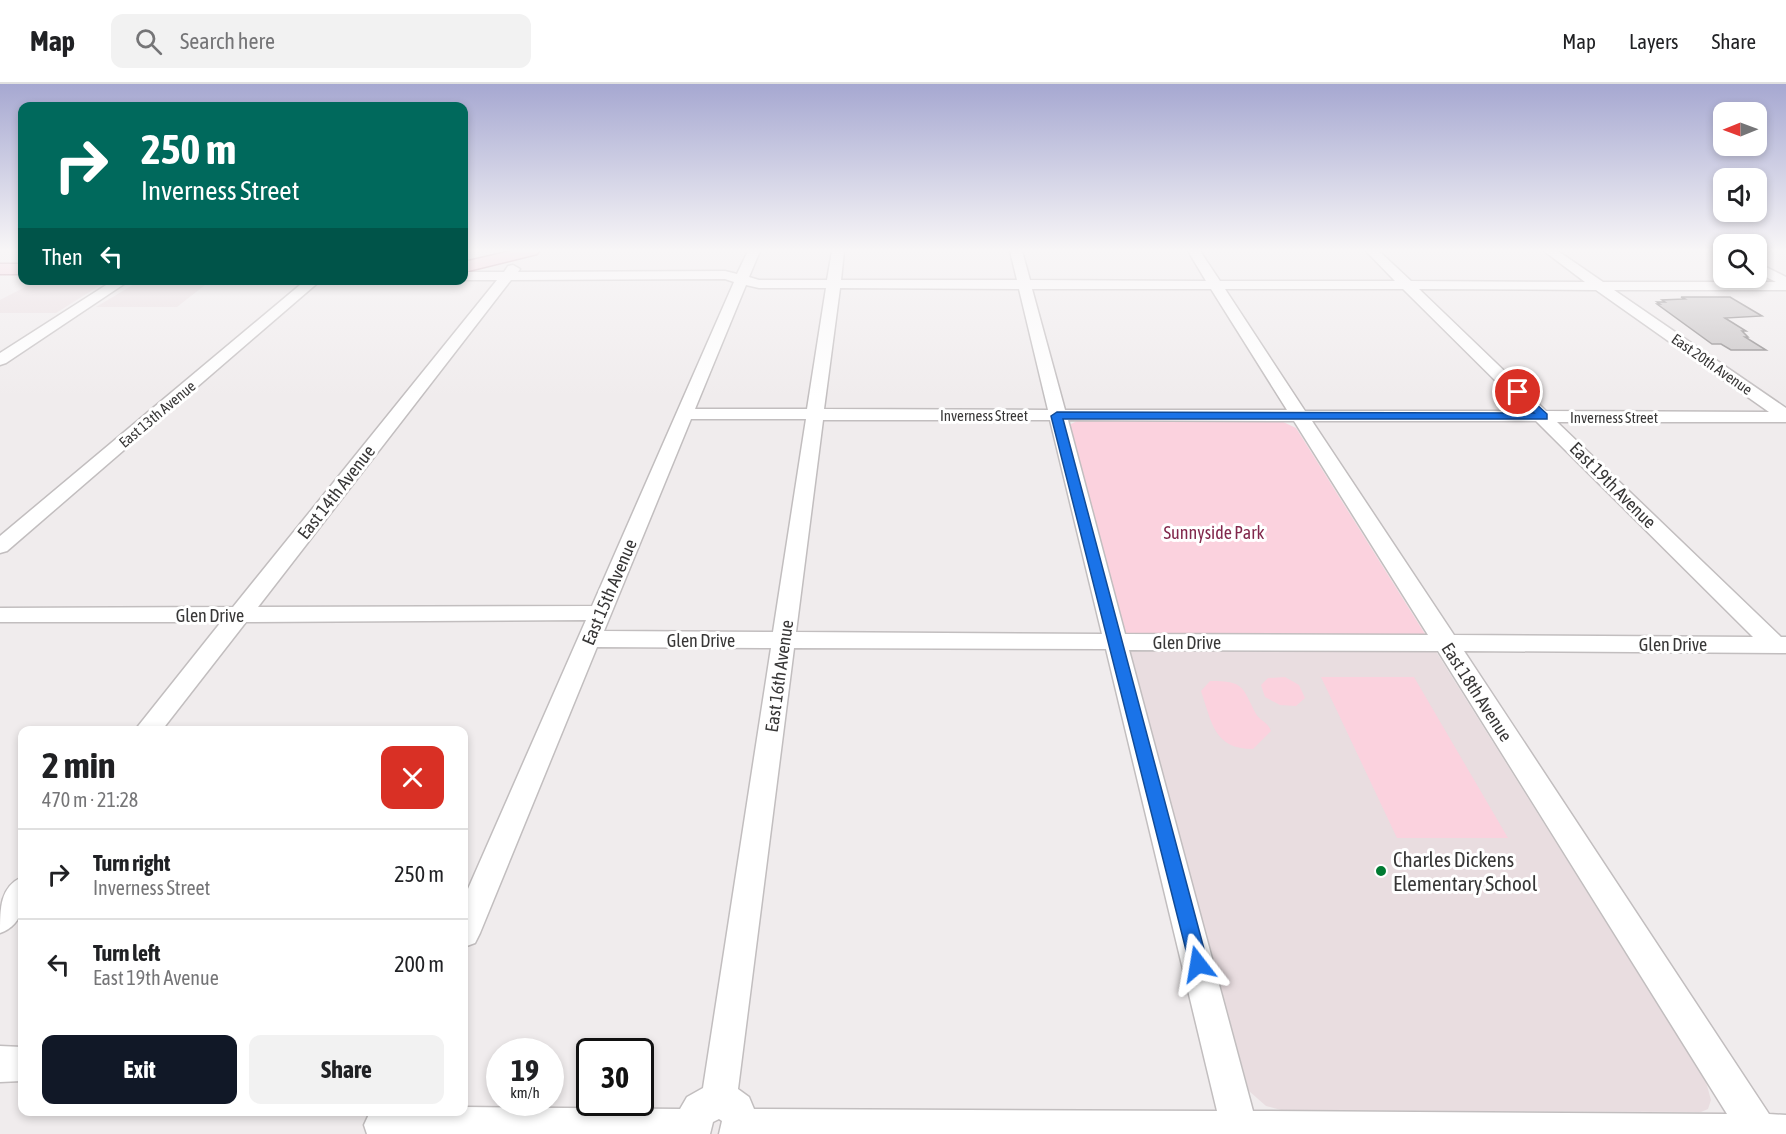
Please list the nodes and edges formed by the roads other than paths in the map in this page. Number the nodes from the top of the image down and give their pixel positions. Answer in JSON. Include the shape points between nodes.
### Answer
{"nodes":[{"id":1,"x":93,"y":300,"type":"edge"},
{"id":2,"x":291,"y":300,"type":"edge"},
{"id":3,"x":488,"y":300,"type":"edge"},
{"id":4,"x":732,"y":300,"type":"edge"},
{"id":5,"x":831,"y":300,"type":"edge"},
{"id":6,"x":1028,"y":300,"type":"edge"},
{"id":7,"x":1225,"y":300,"type":"edge"},
{"id":8,"x":1423,"y":300,"type":"edge"},
{"id":9,"x":1620,"y":300,"type":"edge"},
{"id":10,"x":0,"y":360,"type":"edge"},
{"id":11,"x":685,"y":414,"type":"junction"},
{"id":12,"x":814,"y":414,"type":"junction"},
{"id":13,"x":1057,"y":416,"type":"junction"},
{"id":14,"x":1300,"y":416,"type":"junction"},
{"id":15,"x":1543,"y":416,"type":"junction"},
{"id":16,"x":1786,"y":417,"type":"edge"},
{"id":17,"x":0,"y":547,"type":"edge"},
{"id":18,"x":600,"y":613,"type":"junction"},
{"id":19,"x":239,"y":614,"type":"junction"},
{"id":20,"x":0,"y":615,"type":"edge"},
{"id":21,"x":589,"y":639,"type":"junction"},
{"id":22,"x":784,"y":641,"type":"junction"},
{"id":23,"x":1115,"y":642,"type":"junction"},
{"id":24,"x":1447,"y":643,"type":"junction"},
{"id":25,"x":1780,"y":645,"type":"edge"},
{"id":26,"x":151,"y":726,"type":"edge"},
{"id":27,"x":18,"y":895,"type":"edge"},
{"id":28,"x":0,"y":919,"type":"edge"},
{"id":29,"x":468,"y":924,"type":"edge"},
{"id":30,"x":0,"y":1064,"type":"edge"},
{"id":31,"x":18,"y":1064,"type":"edge"},
{"id":32,"x":732,"y":1120,"type":"edge"},
{"id":33,"x":382,"y":1123,"type":"edge"},
{"id":34,"x":690,"y":1130,"type":"edge"},
{"id":35,"x":1240,"y":1132,"type":"edge"},
{"id":36,"x":1760,"y":1133,"type":"edge"},
{"id":37,"x":1786,"y":1133,"type":"edge"}],
"edges":[{"from":1,"to":10,"type":"street"},
{"from":2,"to":17,"type":"street","name":"East 13th Avenue"},
{"from":3,"to":19,"type":"street","name":"East 14th Avenue"},
{"from":4,"to":11,"type":"street","name":"East 15th Avenue"},
{"from":5,"to":12,"type":"street","name":"East 16th Avenue"},
{"from":6,"to":13,"type":"street"},
{"from":7,"to":14,"type":"street","name":"East 18th Avenue"},
{"from":8,"to":15,"type":"street","name":"East 19th Avenue"},
{"from":9,"to":16,"type":"street","name":"East 20th Avenue"},
{"from":11,"to":12,"type":"street","name":"Inverness Street"},
{"from":11,"to":18,"type":"street","name":"East 15th Avenue"},
{"from":12,"to":13,"type":"street","name":"Inverness Street"},
{"from":12,"to":22,"type":"street","name":"East 16th Avenue"},
{"from":13,"to":14,"type":"street","name":"Inverness Street"},
{"from":13,"to":23,"type":"street"},
{"from":14,"to":15,"type":"street","name":"Inverness Street"},
{"from":14,"to":24,"type":"street","name":"East 18th Avenue"},
{"from":15,"to":16,"type":"street","name":"Inverness Street"},
{"from":15,"to":25,"type":"street","name":"East 19th Avenue"},
{"from":18,"to":19,"type":"street","name":"Glen Drive"},
{"from":18,"to":21,"type":"street","name":"East 15th Avenue"},
{"from":19,"to":20,"type":"street","name":"Glen Drive"},
{"from":19,"to":26,"type":"street","name":"East 14th Avenue"},
{"from":21,"to":22,"type":"street","name":"Glen Drive"},
{"from":21,"to":29,"type":"street","name":"East 15th Avenue"},
{"from":22,"to":23,"type":"street","name":"Glen Drive"},
{"from":22,"to":32,"type":"street","name":"East 16th Avenue"},
{"from":23,"to":24,"type":"street","name":"Glen Drive"},
{"from":23,"to":35,"type":"street"},
{"from":24,"to":25,"type":"street","name":"Glen Drive"},
{"from":24,"to":36,"type":"street","name":"East 18th Avenue"},
{"from":27,"to":28,"type":"street"},
{"from":30,"to":31,"type":"street"},
{"from":32,"to":34,"type":"street","via":[[704,1106],[693,1118]]},
{"from":32,"to":35,"type":"street"},
{"from":33,"to":34,"type":"street"},
{"from":35,"to":36,"type":"street"},
{"from":36,"to":37,"type":"street"}]}
